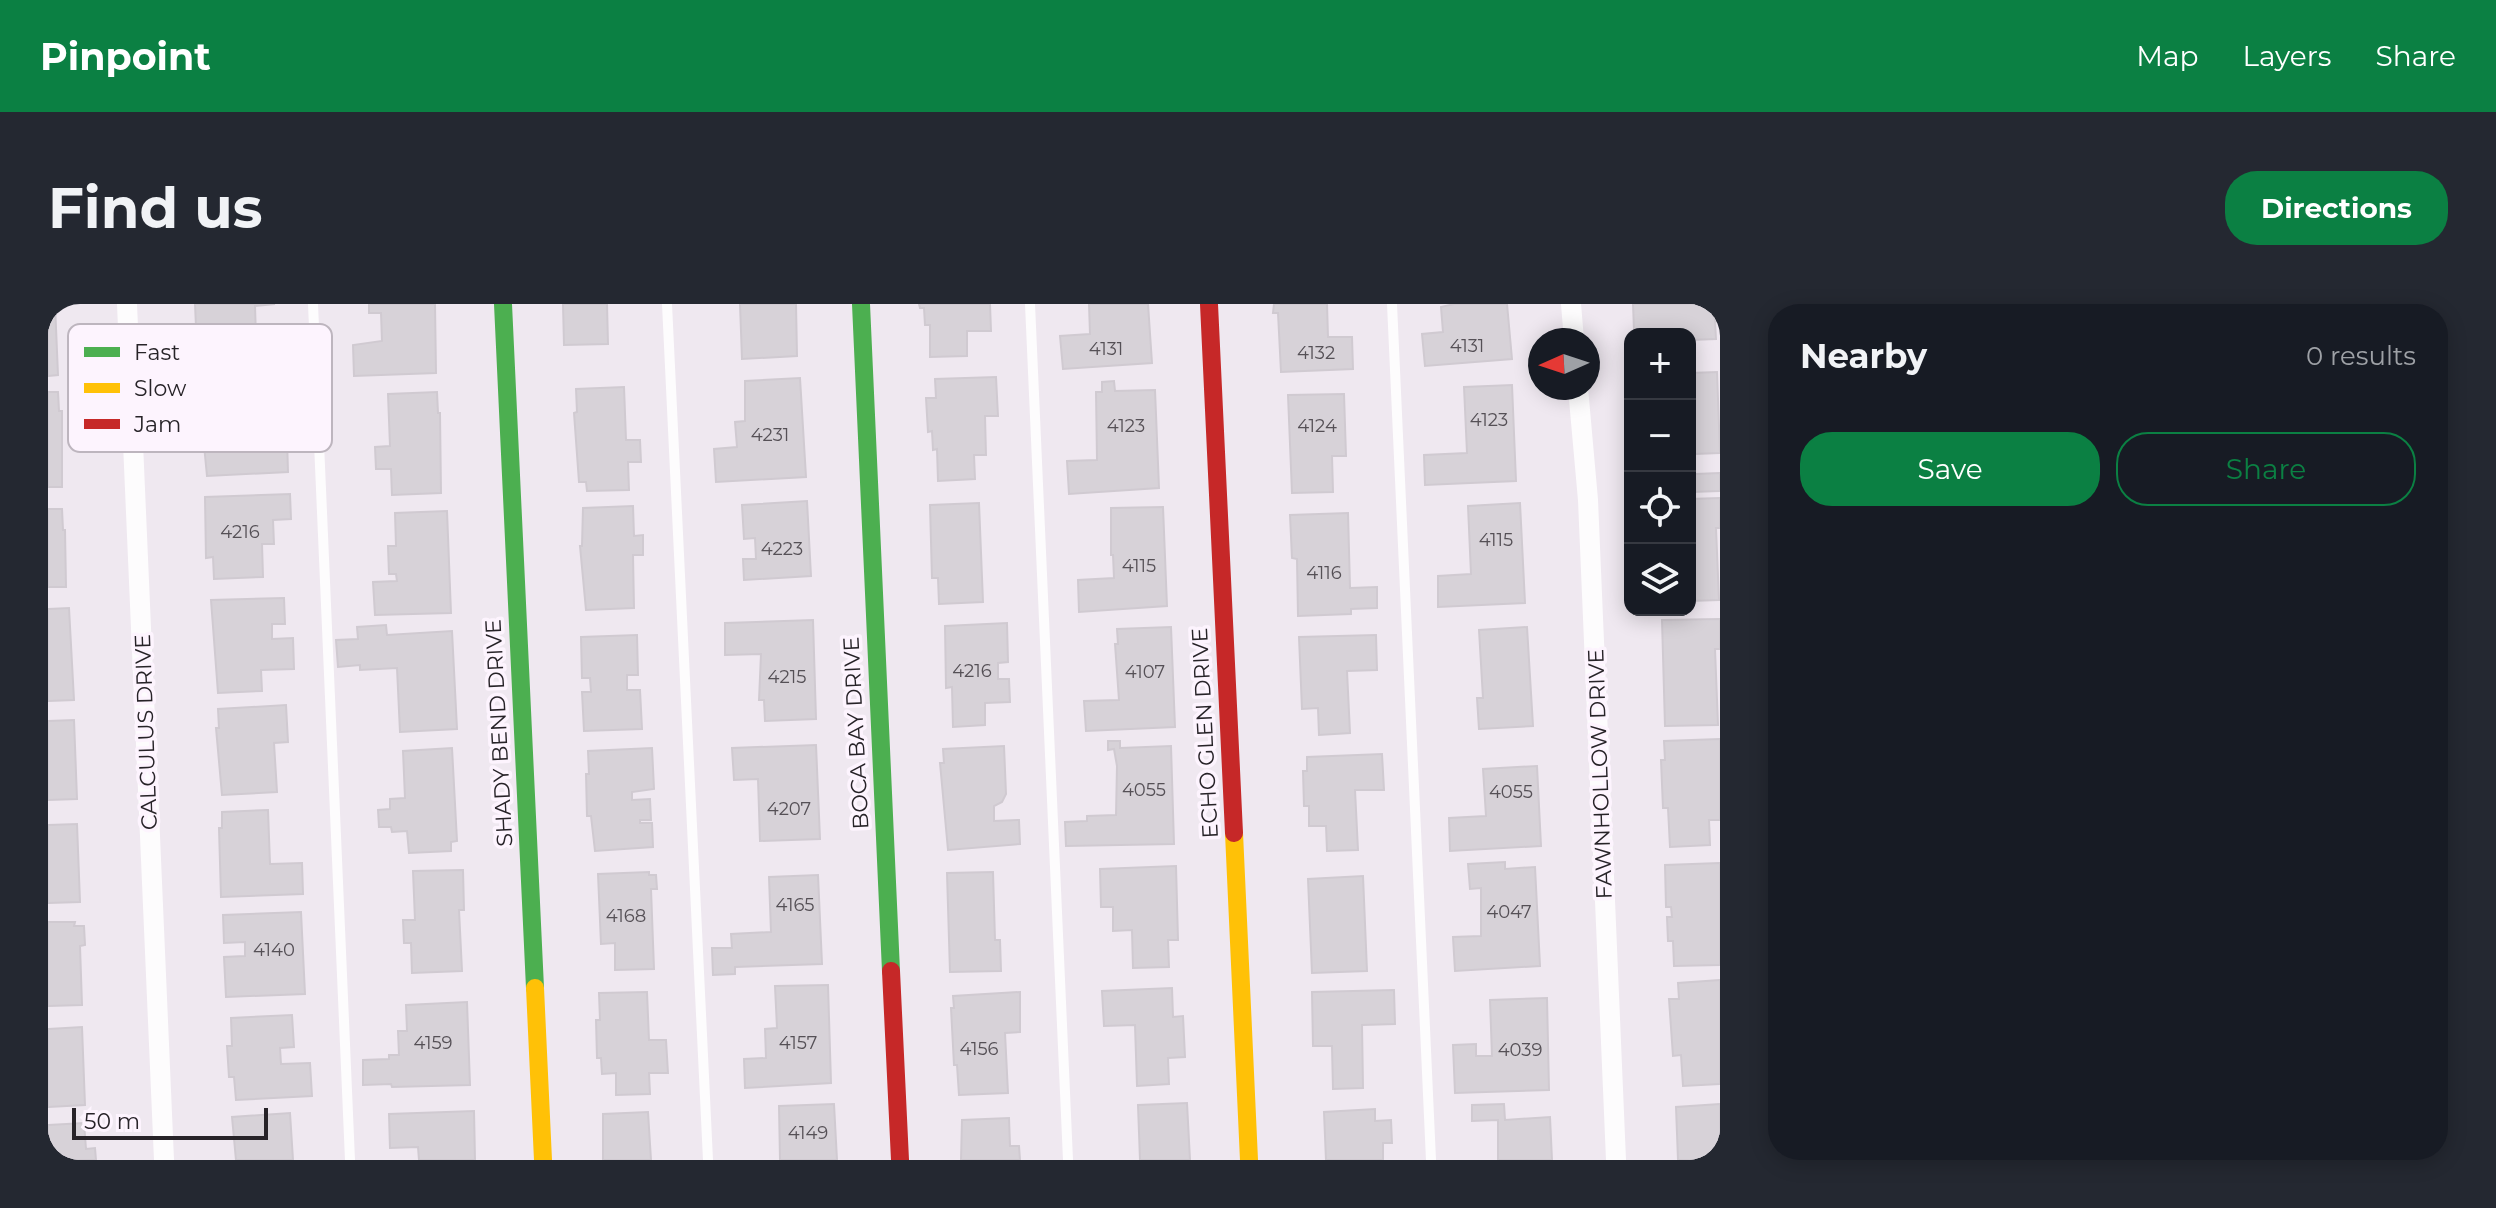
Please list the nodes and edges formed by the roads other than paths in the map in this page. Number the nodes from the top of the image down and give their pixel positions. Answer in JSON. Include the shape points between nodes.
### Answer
{"nodes":[{"id":1,"x":127,"y":304,"type":"edge"},
{"id":2,"x":313,"y":304,"type":"edge"},
{"id":3,"x":503,"y":304,"type":"edge"},
{"id":4,"x":667,"y":304,"type":"edge"},
{"id":5,"x":861,"y":304,"type":"edge"},
{"id":6,"x":1030,"y":304,"type":"edge"},
{"id":7,"x":1209,"y":304,"type":"edge"},
{"id":8,"x":1392,"y":304,"type":"edge"},
{"id":9,"x":1571,"y":304,"type":"edge"},
{"id":10,"x":128,"y":324,"type":"edge"},
{"id":11,"x":314,"y":324,"type":"edge"},
{"id":12,"x":1573,"y":328,"type":"edge"},
{"id":13,"x":1579,"y":400,"type":"edge"},
{"id":14,"x":133,"y":452,"type":"edge"},
{"id":15,"x":319,"y":452,"type":"edge"},
{"id":16,"x":164,"y":1160,"type":"edge"},
{"id":17,"x":350,"y":1160,"type":"edge"},
{"id":18,"x":543,"y":1160,"type":"edge"},
{"id":19,"x":708,"y":1160,"type":"edge"},
{"id":20,"x":900,"y":1160,"type":"edge"},
{"id":21,"x":1068,"y":1160,"type":"edge"},
{"id":22,"x":1249,"y":1160,"type":"edge"},
{"id":23,"x":1431,"y":1160,"type":"edge"},
{"id":24,"x":1616,"y":1160,"type":"edge"}],
"edges":[{"from":1,"to":10,"type":"street","name":"CALCULUS DRIVE"},
{"from":2,"to":11,"type":"lane"},
{"from":3,"to":18,"type":"street","name":"SHADY BEND DRIVE"},
{"from":4,"to":19,"type":"lane"},
{"from":5,"to":20,"type":"street","name":"BOCA BAY DRIVE"},
{"from":6,"to":21,"type":"lane"},
{"from":7,"to":22,"type":"street","name":"ECHO GLEN DRIVE"},
{"from":8,"to":23,"type":"lane"},
{"from":9,"to":12,"type":"street"},
{"from":13,"to":24,"type":"street","name":"FAWNHOLLOW DRIVE","via":[[1588,500]]},
{"from":14,"to":16,"type":"street","name":"CALCULUS DRIVE"},
{"from":15,"to":17,"type":"lane"}]}
